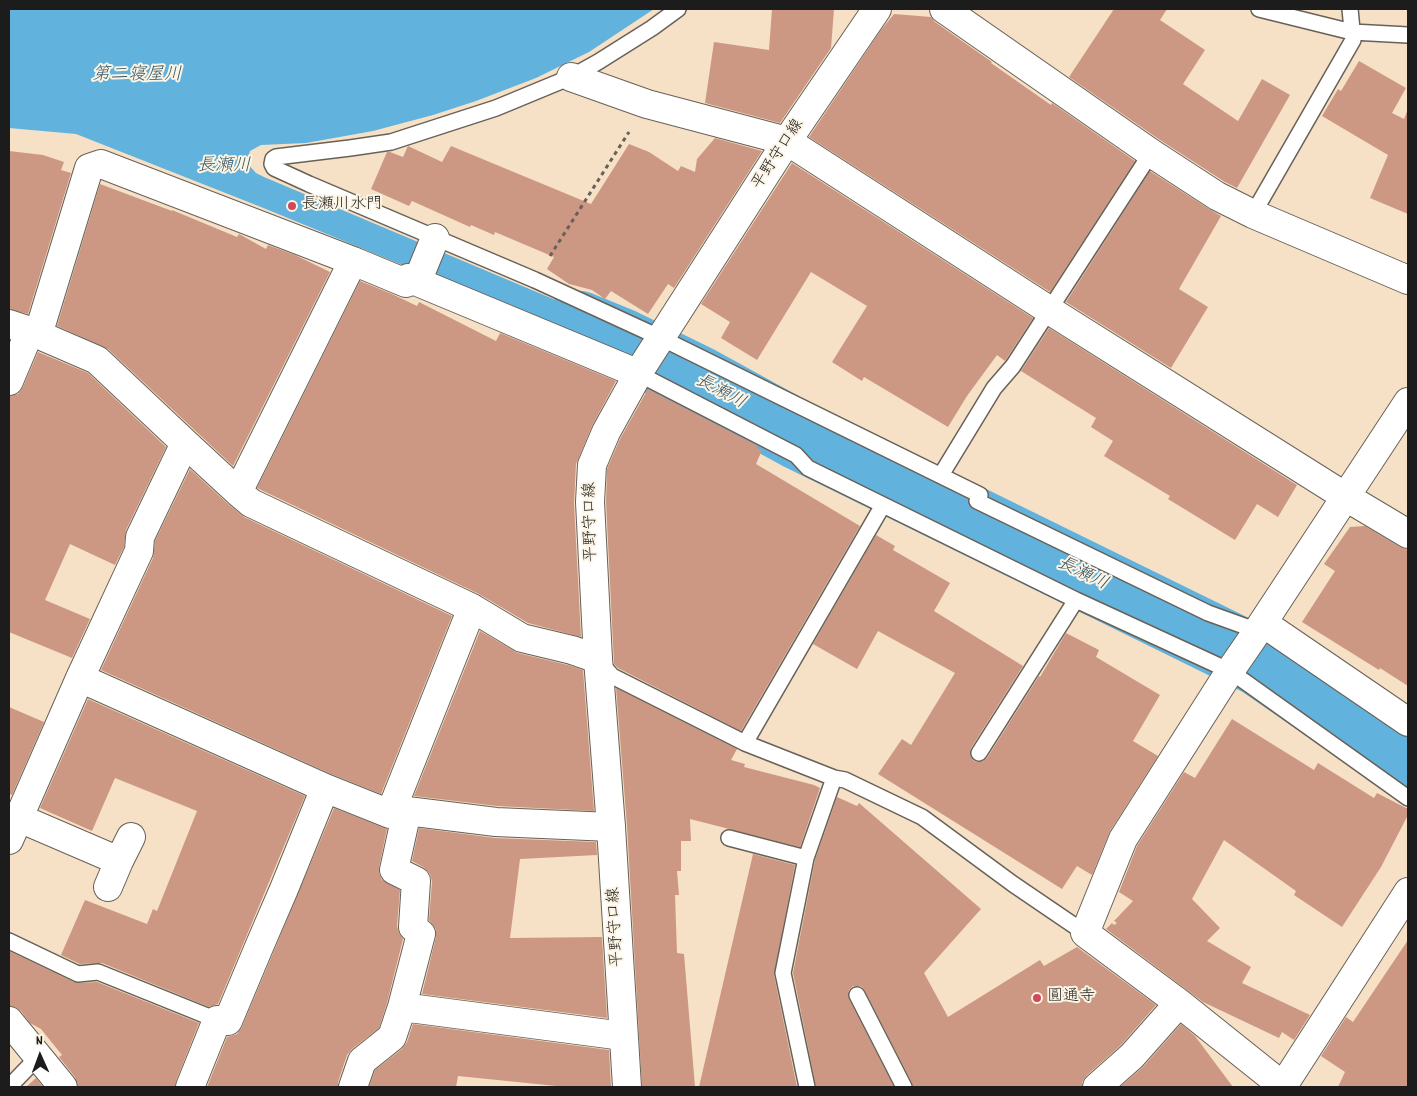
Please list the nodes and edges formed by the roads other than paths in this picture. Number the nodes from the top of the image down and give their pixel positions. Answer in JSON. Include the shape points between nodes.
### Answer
{"nodes":[{"id":1,"x":678,"y":9,"type":"edge"},
{"id":2,"x":877,"y":9,"type":"edge"},
{"id":3,"x":944,"y":9,"type":"edge"},
{"id":4,"x":1259,"y":9,"type":"edge"},
{"id":5,"x":1350,"y":9,"type":"edge"},
{"id":6,"x":1352,"y":32,"type":"junction"},
{"id":7,"x":1408,"y":34,"type":"edge"},
{"id":8,"x":572,"y":77,"type":"junction"},
{"id":9,"x":787,"y":141,"type":"junction"},
{"id":10,"x":1151,"y":153,"type":"junction"},
{"id":11,"x":1253,"y":214,"type":"junction"},
{"id":12,"x":434,"y":241,"type":"junction"},
{"id":13,"x":353,"y":261,"type":"junction"},
{"id":14,"x":418,"y":279,"type":"junction"},
{"id":15,"x":1408,"y":280,"type":"edge"},
{"id":16,"x":1050,"y":310,"type":"junction"},
{"id":17,"x":26,"y":330,"type":"edge"},
{"id":18,"x":660,"y":340,"type":"junction"},
{"id":19,"x":641,"y":370,"type":"junction"},
{"id":20,"x":9,"y":381,"type":"edge"},
{"id":21,"x":1408,"y":402,"type":"edge"},
{"id":22,"x":185,"y":443,"type":"junction"},
{"id":23,"x":941,"y":475,"type":"junction"},
{"id":24,"x":238,"y":492,"type":"junction"},
{"id":25,"x":1346,"y":497,"type":"junction"},
{"id":26,"x":883,"y":505,"type":"junction"},
{"id":27,"x":1408,"y":534,"type":"edge"},
{"id":28,"x":1076,"y":600,"type":"junction"},
{"id":29,"x":472,"y":608,"type":"junction"},
{"id":30,"x":1258,"y":631,"type":"junction"},
{"id":31,"x":598,"y":658,"type":"junction"},
{"id":32,"x":1232,"y":668,"type":"junction"},
{"id":33,"x":80,"y":678,"type":"junction"},
{"id":34,"x":1408,"y":722,"type":"edge"},
{"id":35,"x":745,"y":743,"type":"junction"},
{"id":36,"x":979,"y":753,"type":"dead end"},
{"id":37,"x":834,"y":778,"type":"junction"},
{"id":38,"x":326,"y":788,"type":"junction"},
{"id":39,"x":1408,"y":798,"type":"edge"},
{"id":40,"x":399,"y":813,"type":"junction"},
{"id":41,"x":611,"y":827,"type":"junction"},
{"id":42,"x":14,"y":829,"type":"edge"},
{"id":43,"x":131,"y":836,"type":"dead end"},
{"id":44,"x":729,"y":838,"type":"dead end"},
{"id":45,"x":806,"y":858,"type":"junction"},
{"id":46,"x":119,"y":861,"type":"junction"},
{"id":47,"x":108,"y":887,"type":"dead end"},
{"id":48,"x":1408,"y":892,"type":"edge"},
{"id":49,"x":1085,"y":933,"type":"junction"},
{"id":50,"x":9,"y":941,"type":"edge"},
{"id":51,"x":857,"y":995,"type":"dead end"},
{"id":52,"x":1179,"y":1004,"type":"junction"},
{"id":53,"x":402,"y":1006,"type":"junction"},
{"id":54,"x":217,"y":1020,"type":"junction"},
{"id":55,"x":9,"y":1021,"type":"edge"},
{"id":56,"x":623,"y":1036,"type":"junction"},
{"id":57,"x":38,"y":1057,"type":"junction"},
{"id":58,"x":1277,"y":1084,"type":"edge"},
{"id":59,"x":9,"y":1087,"type":"edge"},
{"id":60,"x":63,"y":1087,"type":"edge"},
{"id":61,"x":190,"y":1087,"type":"edge"},
{"id":62,"x":353,"y":1087,"type":"edge"},
{"id":63,"x":627,"y":1087,"type":"edge"},
{"id":64,"x":807,"y":1087,"type":"edge"},
{"id":65,"x":904,"y":1087,"type":"edge"},
{"id":66,"x":1097,"y":1087,"type":"edge"}],
"edges":[{"from":1,"to":8,"type":"lane"},
{"from":2,"to":9,"type":"street","name":"平野守口線"},
{"from":3,"to":10,"type":"street"},
{"from":4,"to":6,"type":"lane"},
{"from":5,"to":6,"type":"lane"},
{"from":6,"to":7,"type":"lane"},
{"from":6,"to":11,"type":"lane","via":[[1353,40]]},
{"from":8,"to":9,"type":"street","via":[[647,104]]},
{"from":8,"to":12,"type":"lane","via":[[496,108],[391,142],[273,159],[274,168]]},
{"from":9,"to":16,"type":"street"},
{"from":9,"to":18,"type":"street","name":"平野守口線"},
{"from":10,"to":11,"type":"street","via":[[1217,196]]},
{"from":10,"to":16,"type":"lane"},
{"from":11,"to":15,"type":"street"},
{"from":12,"to":14,"type":"street"},
{"from":12,"to":18,"type":"lane","via":[[535,280]]},
{"from":13,"to":14,"type":"street","via":[[406,283],[408,278]]},
{"from":13,"to":17,"type":"street","via":[[101,164],[89,168]]},
{"from":13,"to":24,"type":"street"},
{"from":14,"to":19,"type":"street"},
{"from":16,"to":23,"type":"lane","via":[[1013,366],[994,388]]},
{"from":16,"to":25,"type":"street"},
{"from":17,"to":20,"type":"street"},
{"from":17,"to":22,"type":"street","via":[[97,360]]},
{"from":18,"to":19,"type":"street","name":"平野守口線"},
{"from":18,"to":23,"type":"lane"},
{"from":19,"to":26,"type":"lane","via":[[796,455],[808,468]]},
{"from":19,"to":31,"type":"street","name":"平野守口線","via":[[606,432],[592,465],[590,502]]},
{"from":21,"to":25,"type":"street"},
{"from":22,"to":24,"type":"street"},
{"from":22,"to":33,"type":"street","via":[[140,537],[139,551]]},
{"from":23,"to":30,"type":"lane","via":[[980,495],[977,501],[1208,613]]},
{"from":24,"to":29,"type":"street","via":[[251,502]]},
{"from":25,"to":27,"type":"street"},
{"from":25,"to":30,"type":"street"},
{"from":26,"to":28,"type":"lane"},
{"from":26,"to":35,"type":"lane"},
{"from":28,"to":32,"type":"lane"},
{"from":28,"to":36,"type":"lane"},
{"from":29,"to":31,"type":"street","via":[[522,638]]},
{"from":29,"to":40,"type":"street"},
{"from":30,"to":32,"type":"street"},
{"from":30,"to":34,"type":"street"},
{"from":31,"to":35,"type":"lane","via":[[612,676]]},
{"from":31,"to":41,"type":"street","name":"平野守口線"},
{"from":32,"to":39,"type":"lane"},
{"from":32,"to":49,"type":"street","via":[[1124,839]]},
{"from":33,"to":38,"type":"street"},
{"from":33,"to":42,"type":"street"},
{"from":35,"to":37,"type":"lane"},
{"from":37,"to":45,"type":"lane"},
{"from":37,"to":49,"type":"lane","via":[[845,780],[922,817]]},
{"from":38,"to":40,"type":"street"},
{"from":38,"to":54,"type":"street","via":[[228,1022]]},
{"from":40,"to":41,"type":"street","via":[[496,822]]},
{"from":40,"to":53,"type":"street","via":[[394,870],[416,881],[413,927],[421,934]]},
{"from":41,"to":56,"type":"street","name":"平野守口線"},
{"from":42,"to":46,"type":"street"},
{"from":43,"to":46,"type":"street"},
{"from":44,"to":45,"type":"lane"},
{"from":45,"to":64,"type":"lane","via":[[783,973]]},
{"from":46,"to":47,"type":"street"},
{"from":48,"to":58,"type":"street"},
{"from":49,"to":52,"type":"street"},
{"from":50,"to":54,"type":"lane","via":[[78,974],[98,972]]},
{"from":51,"to":65,"type":"lane"},
{"from":52,"to":58,"type":"street"},
{"from":52,"to":66,"type":"street","via":[[1132,1056]]},
{"from":53,"to":56,"type":"street"},
{"from":53,"to":62,"type":"street","via":[[392,1037],[362,1060]]},
{"from":54,"to":61,"type":"street"},
{"from":55,"to":57,"type":"street"},
{"from":56,"to":63,"type":"street","name":"平野守口線"},
{"from":57,"to":59,"type":"lane"},
{"from":57,"to":60,"type":"street"}]}
